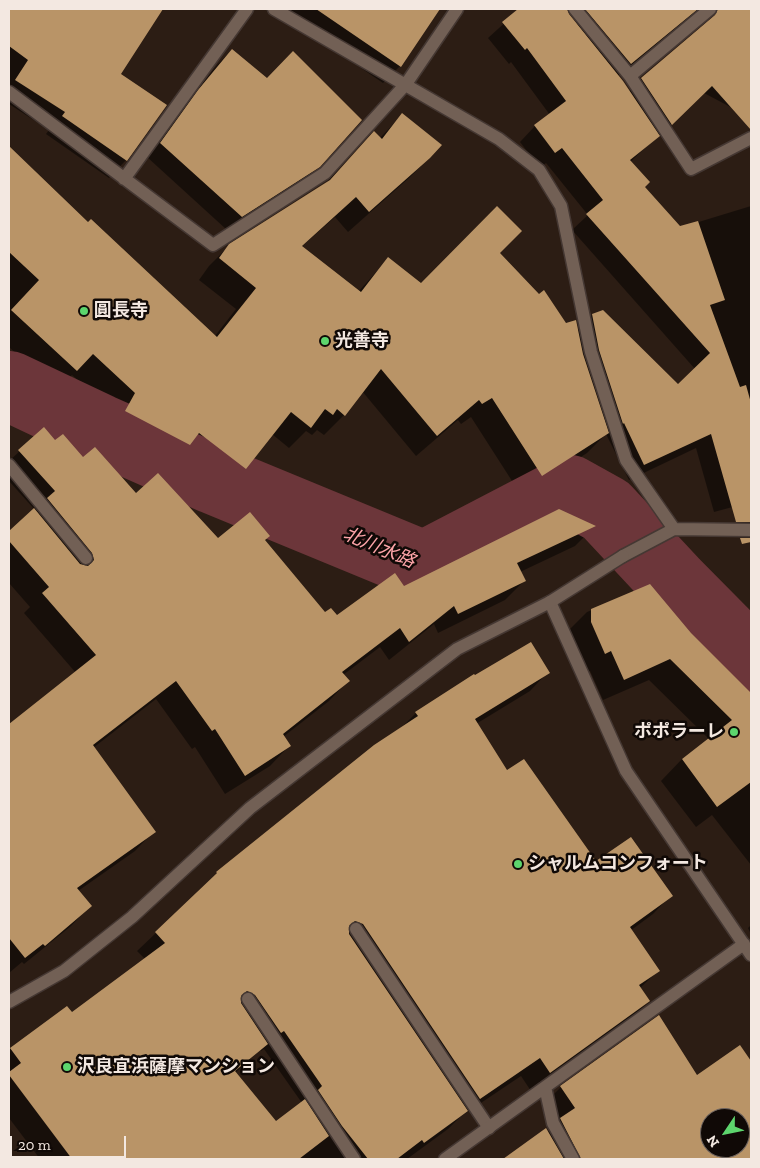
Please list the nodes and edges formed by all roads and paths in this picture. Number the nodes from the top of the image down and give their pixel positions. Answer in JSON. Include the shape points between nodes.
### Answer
{"nodes":[{"id":1,"x":247,"y":9,"type":"edge"},
{"id":2,"x":274,"y":9,"type":"edge"},
{"id":3,"x":456,"y":9,"type":"edge"},
{"id":4,"x":576,"y":9,"type":"edge"},
{"id":5,"x":710,"y":9,"type":"edge"},
{"id":6,"x":630,"y":76,"type":"junction"},
{"id":7,"x":406,"y":84,"type":"junction"},
{"id":8,"x":13,"y":96,"type":"edge"},
{"id":9,"x":9,"y":109,"type":"edge"},
{"id":10,"x":751,"y":138,"type":"edge"},
{"id":11,"x":124,"y":179,"type":"junction"},
{"id":12,"x":9,"y":465,"type":"edge"},
{"id":13,"x":674,"y":530,"type":"junction"},
{"id":14,"x":751,"y":530,"type":"edge"},
{"id":15,"x":86,"y":558,"type":"dead end"},
{"id":16,"x":550,"y":602,"type":"junction"},
{"id":17,"x":356,"y":929,"type":"dead end"},
{"id":18,"x":744,"y":944,"type":"junction"},
{"id":19,"x":751,"y":955,"type":"edge"},
{"id":20,"x":248,"y":999,"type":"dead end"},
{"id":21,"x":9,"y":1002,"type":"edge"},
{"id":22,"x":545,"y":1087,"type":"junction"},
{"id":23,"x":489,"y":1128,"type":"junction"},
{"id":24,"x":354,"y":1159,"type":"edge"},
{"id":25,"x":445,"y":1159,"type":"edge"},
{"id":26,"x":573,"y":1159,"type":"edge"}],
"edges":[{"from":1,"to":11,"type":"street"},
{"from":2,"to":7,"type":"street"},
{"from":3,"to":7,"type":"street"},
{"from":4,"to":6,"type":"street"},
{"from":5,"to":6,"type":"street"},
{"from":6,"to":10,"type":"street","via":[[691,169]]},
{"from":7,"to":11,"type":"street","via":[[325,173],[213,244]]},
{"from":7,"to":13,"type":"street","via":[[499,138],[539,170],[561,206],[591,352],[626,460]]},
{"from":8,"to":9,"type":"street"},
{"from":8,"to":11,"type":"street"},
{"from":12,"to":15,"type":"street"},
{"from":13,"to":14,"type":"street"},
{"from":13,"to":16,"type":"street","via":[[623,556]]},
{"from":16,"to":18,"type":"street","via":[[626,771]]},
{"from":16,"to":21,"type":"street","via":[[457,649],[250,808],[132,917],[94,947],[64,970]]},
{"from":17,"to":23,"type":"street"},
{"from":18,"to":19,"type":"street"},
{"from":18,"to":22,"type":"street"},
{"from":20,"to":24,"type":"street"},
{"from":22,"to":23,"type":"street"},
{"from":22,"to":26,"type":"street","via":[[553,1123]]},
{"from":23,"to":25,"type":"street"}]}
